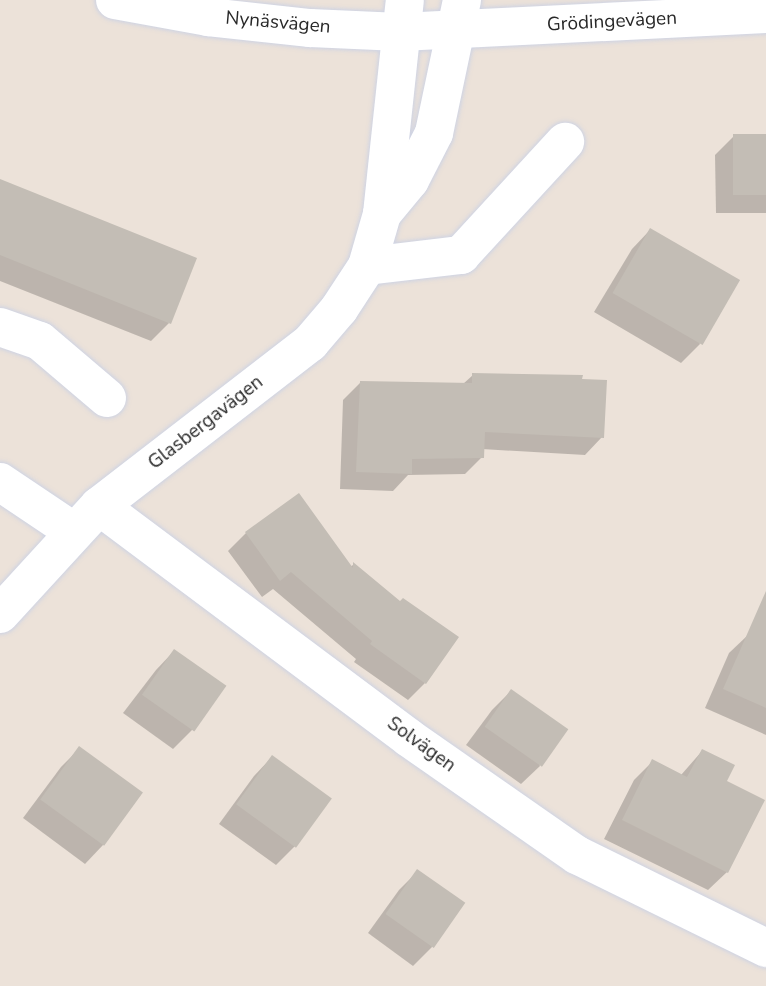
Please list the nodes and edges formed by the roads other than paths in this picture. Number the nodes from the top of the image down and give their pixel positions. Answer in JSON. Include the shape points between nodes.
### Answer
{"nodes":[{"id":1,"x":115,"y":0,"type":"edge"},
{"id":2,"x":766,"y":14,"type":"edge"},
{"id":3,"x":460,"y":15,"type":"edge"},
{"id":4,"x":403,"y":16,"type":"edge"},
{"id":5,"x":565,"y":142,"type":"dead end"},
{"id":6,"x":383,"y":214,"type":"junction"},
{"id":7,"x":367,"y":266,"type":"junction"},
{"id":8,"x":0,"y":327,"type":"edge"},
{"id":9,"x":107,"y":398,"type":"dead end"},
{"id":10,"x":0,"y":482,"type":"edge"},
{"id":11,"x":86,"y":519,"type":"junction"},
{"id":12,"x":0,"y":614,"type":"edge"},
{"id":13,"x":766,"y":948,"type":"edge"}],
"edges":[{"from":1,"to":4,"type":"street","name":"Nynäsvägen","via":[[208,17]]},
{"from":2,"to":3,"type":"street","name":"Grödingevägen"},
{"from":3,"to":4,"type":"street","name":"Nynäsvägen"},
{"from":3,"to":6,"type":"street","name":"Glasbergavägen","via":[[427,151]]},
{"from":4,"to":6,"type":"street","name":"Glasbergavägen"},
{"from":5,"to":7,"type":"street","via":[[461,255]]},
{"from":6,"to":7,"type":"street","name":"Glasbergavägen"},
{"from":7,"to":11,"type":"street","name":"Glasbergavägen","via":[[310,342]]},
{"from":8,"to":9,"type":"street","via":[[40,341]]},
{"from":10,"to":11,"type":"street","name":"Solvägen"},
{"from":11,"to":12,"type":"street","name":"Glasbergavägen"},
{"from":11,"to":13,"type":"street","name":"Solvägen","via":[[577,855]]}]}
